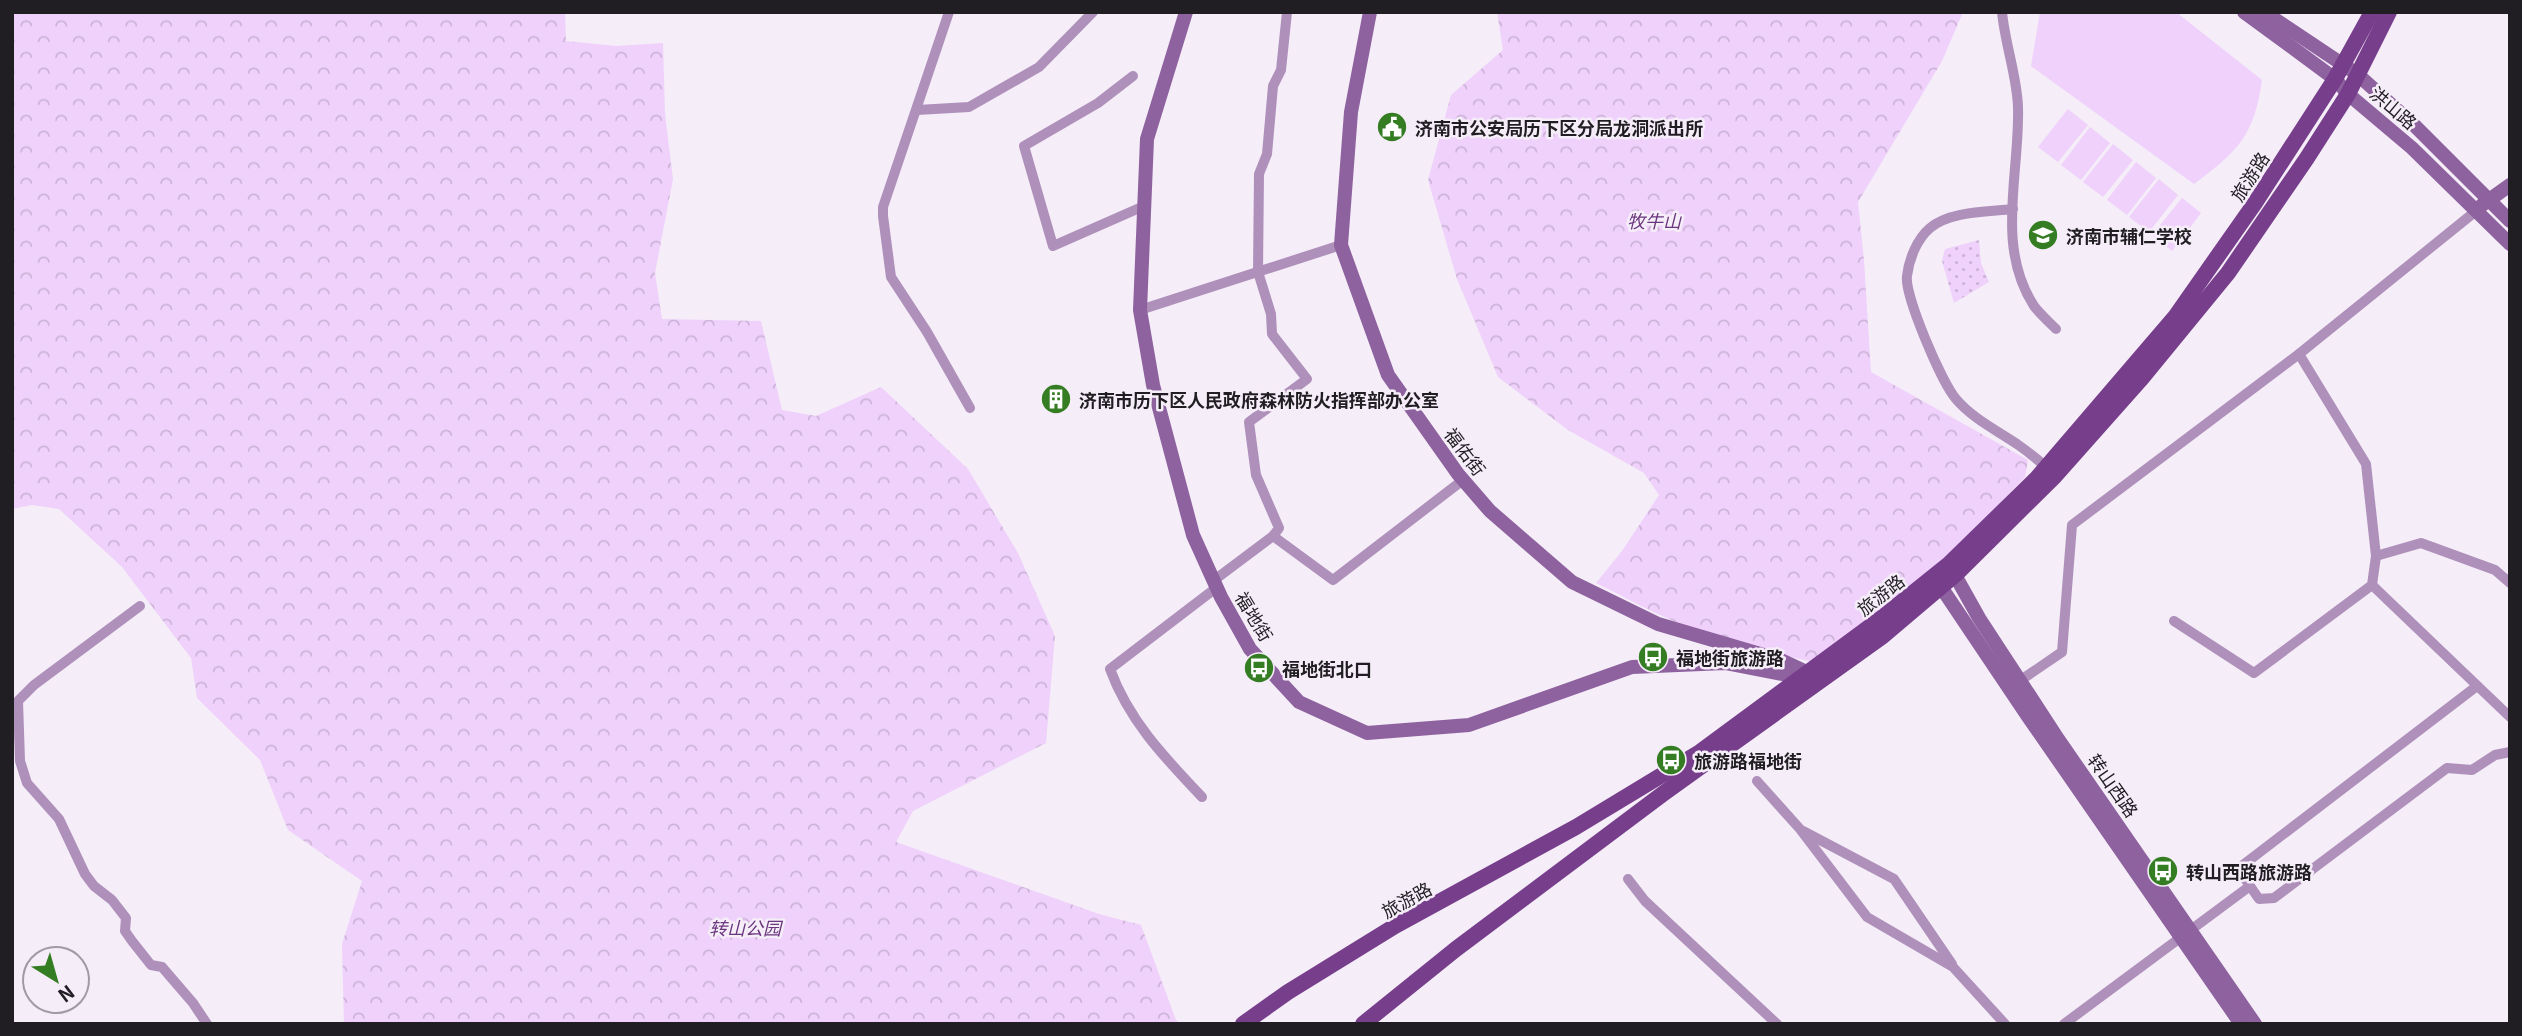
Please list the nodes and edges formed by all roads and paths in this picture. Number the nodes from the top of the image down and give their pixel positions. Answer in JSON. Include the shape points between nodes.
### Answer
{"nodes":[{"id":1,"x":949,"y":12,"type":"edge"},
{"id":2,"x":1093,"y":12,"type":"edge"},
{"id":3,"x":1186,"y":12,"type":"edge"},
{"id":4,"x":1287,"y":12,"type":"edge"},
{"id":5,"x":1370,"y":12,"type":"edge"},
{"id":6,"x":2002,"y":12,"type":"edge"},
{"id":7,"x":2244,"y":12,"type":"edge"},
{"id":8,"x":2264,"y":12,"type":"edge"},
{"id":9,"x":2372,"y":12,"type":"edge"},
{"id":10,"x":2389,"y":12,"type":"edge"},
{"id":11,"x":2338,"y":72,"type":"junction"},
{"id":12,"x":2357,"y":74,"type":"junction"},
{"id":13,"x":1133,"y":76,"type":"dead end"},
{"id":14,"x":2348,"y":94,"type":"junction"},
{"id":15,"x":917,"y":110,"type":"junction"},
{"id":16,"x":2510,"y":185,"type":"edge"},
{"id":17,"x":2489,"y":199,"type":"junction"},
{"id":18,"x":1144,"y":206,"type":"junction"},
{"id":19,"x":2013,"y":209,"type":"junction"},
{"id":20,"x":2476,"y":211,"type":"junction"},
{"id":21,"x":2510,"y":220,"type":"edge"},
{"id":22,"x":2510,"y":244,"type":"edge"},
{"id":23,"x":1341,"y":245,"type":"junction"},
{"id":24,"x":1258,"y":272,"type":"junction"},
{"id":25,"x":1140,"y":310,"type":"junction"},
{"id":26,"x":2056,"y":329,"type":"dead end"},
{"id":27,"x":2299,"y":354,"type":"junction"},
{"id":28,"x":970,"y":408,"type":"dead end"},
{"id":29,"x":2046,"y":467,"type":"junction"},
{"id":30,"x":1463,"y":480,"type":"junction"},
{"id":31,"x":1273,"y":536,"type":"junction"},
{"id":32,"x":2376,"y":556,"type":"junction"},
{"id":33,"x":1945,"y":575,"type":"junction"},
{"id":34,"x":2510,"y":583,"type":"edge"},
{"id":35,"x":1215,"y":584,"type":"junction"},
{"id":36,"x":2372,"y":585,"type":"junction"},
{"id":37,"x":140,"y":606,"type":"dead end"},
{"id":38,"x":2174,"y":621,"type":"dead end"},
{"id":39,"x":1809,"y":677,"type":"junction"},
{"id":40,"x":2021,"y":680,"type":"junction"},
{"id":41,"x":2477,"y":686,"type":"junction"},
{"id":42,"x":2510,"y":718,"type":"edge"},
{"id":43,"x":2510,"y":752,"type":"edge"},
{"id":44,"x":1757,"y":781,"type":"dead end"},
{"id":45,"x":1202,"y":797,"type":"dead end"},
{"id":46,"x":1800,"y":829,"type":"junction"},
{"id":47,"x":1628,"y":879,"type":"dead end"},
{"id":48,"x":2250,"y":886,"type":"junction"},
{"id":49,"x":2185,"y":933,"type":"junction"},
{"id":50,"x":1953,"y":967,"type":"junction"},
{"id":51,"x":207,"y":1024,"type":"edge"},
{"id":52,"x":1242,"y":1024,"type":"edge"},
{"id":53,"x":1363,"y":1024,"type":"edge"},
{"id":54,"x":1777,"y":1024,"type":"edge"},
{"id":55,"x":2005,"y":1024,"type":"edge"},
{"id":56,"x":2064,"y":1024,"type":"edge"},
{"id":57,"x":2241,"y":1024,"type":"edge"},
{"id":58,"x":2255,"y":1024,"type":"edge"}],
"edges":[{"from":1,"to":15,"type":"street"},
{"from":2,"to":15,"type":"street","via":[[1039,67],[969,107]]},
{"from":3,"to":18,"type":"street","name":"福地街","via":[[1147,139]]},
{"from":4,"to":24,"type":"street","via":[[1281,69],[1273,86],[1267,154],[1259,174]]},
{"from":5,"to":23,"type":"street","name":"福佑街","via":[[1351,112]]},
{"from":6,"to":19,"type":"street","via":[[2018,105]]},
{"from":7,"to":11,"type":"street","name":"洪山路"},
{"from":8,"to":11,"type":"street","name":"洪山路"},
{"from":9,"to":11,"type":"main road","name":"旅游路"},
{"from":10,"to":12,"type":"main road","name":"旅游路"},
{"from":11,"to":12,"type":"street","name":"洪山路"},
{"from":11,"to":14,"type":"street","name":"洪山路"},
{"from":11,"to":29,"type":"main road","name":"旅游路","via":[[2175,317]]},
{"from":12,"to":14,"type":"main road","name":"旅游路"},
{"from":12,"to":17,"type":"street","name":"洪山路"},
{"from":13,"to":18,"type":"street","via":[[1098,103],[1024,146],[1053,246]]},
{"from":14,"to":20,"type":"street","name":"洪山路"},
{"from":14,"to":33,"type":"main road","name":"旅游路","via":[[2228,273],[2143,378],[2055,476]]},
{"from":15,"to":28,"type":"street","via":[[883,207],[891,277]]},
{"from":16,"to":17,"type":"street"},
{"from":17,"to":20,"type":"street"},
{"from":17,"to":21,"type":"street","name":"洪山路"},
{"from":18,"to":25,"type":"street","name":"福地街"},
{"from":19,"to":26,"type":"street","via":[[2010,233],[2018,271],[2035,307]]},
{"from":19,"to":29,"type":"street","via":[[1953,217],[1931,227],[1917,243],[1906,278],[1919,324],[1956,399]]},
{"from":20,"to":22,"type":"street","name":"洪山路"},
{"from":20,"to":27,"type":"street"},
{"from":23,"to":24,"type":"street"},
{"from":23,"to":30,"type":"street","name":"福佑街","via":[[1388,375]]},
{"from":24,"to":25,"type":"street"},
{"from":24,"to":31,"type":"street","via":[[1272,334],[1307,379],[1250,422],[1255,475],[1279,527]]},
{"from":25,"to":35,"type":"street","name":"福地街","via":[[1153,385],[1193,535]]},
{"from":27,"to":32,"type":"street","via":[[2365,464]]},
{"from":27,"to":40,"type":"street","via":[[2072,525],[2062,652]]},
{"from":29,"to":33,"type":"main road","name":"旅游路"},
{"from":30,"to":31,"type":"street","via":[[1333,580]]},
{"from":30,"to":39,"type":"street","name":"福佑街","via":[[1490,511],[1572,582],[1658,624],[1781,660]]},
{"from":31,"to":35,"type":"street"},
{"from":32,"to":34,"type":"street","via":[[2421,543],[2495,570]]},
{"from":32,"to":36,"type":"street"},
{"from":33,"to":39,"type":"main road","name":"旅游路","via":[[1882,636]]},
{"from":33,"to":40,"type":"street","name":"转山西路"},
{"from":33,"to":49,"type":"street","name":"转山西路","via":[[1989,660]]},
{"from":35,"to":39,"type":"street","name":"福地街","via":[[1250,649],[1300,702],[1367,733],[1469,726],[1632,667],[1725,663]]},
{"from":35,"to":45,"type":"street","via":[[1110,669],[1131,714]]},
{"from":36,"to":38,"type":"street","via":[[2254,673]]},
{"from":36,"to":41,"type":"street"},
{"from":37,"to":51,"type":"street","via":[[18,701],[20,761],[27,783],[59,819],[85,874],[126,918],[125,931],[132,941],[151,965],[162,967]]},
{"from":39,"to":52,"type":"main road","name":"旅游路","via":[[1700,752],[1576,827],[1395,926]]},
{"from":39,"to":53,"type":"main road","name":"旅游路"},
{"from":40,"to":49,"type":"street","name":"转山西路"},
{"from":41,"to":42,"type":"street"},
{"from":41,"to":48,"type":"street","via":[[2243,864],[2241,873]]},
{"from":43,"to":48,"type":"street","via":[[2472,770],[2447,768],[2274,898],[2259,899]]},
{"from":44,"to":46,"type":"street"},
{"from":46,"to":50,"type":"street","via":[[1867,917]]},
{"from":46,"to":50,"type":"street","via":[[1894,879]]},
{"from":47,"to":54,"type":"street","via":[[1645,901]]},
{"from":48,"to":49,"type":"street"},
{"from":49,"to":56,"type":"street"},
{"from":49,"to":57,"type":"street","name":"转山西路"},
{"from":49,"to":58,"type":"street","name":"转山西路"},
{"from":50,"to":55,"type":"street"}]}
